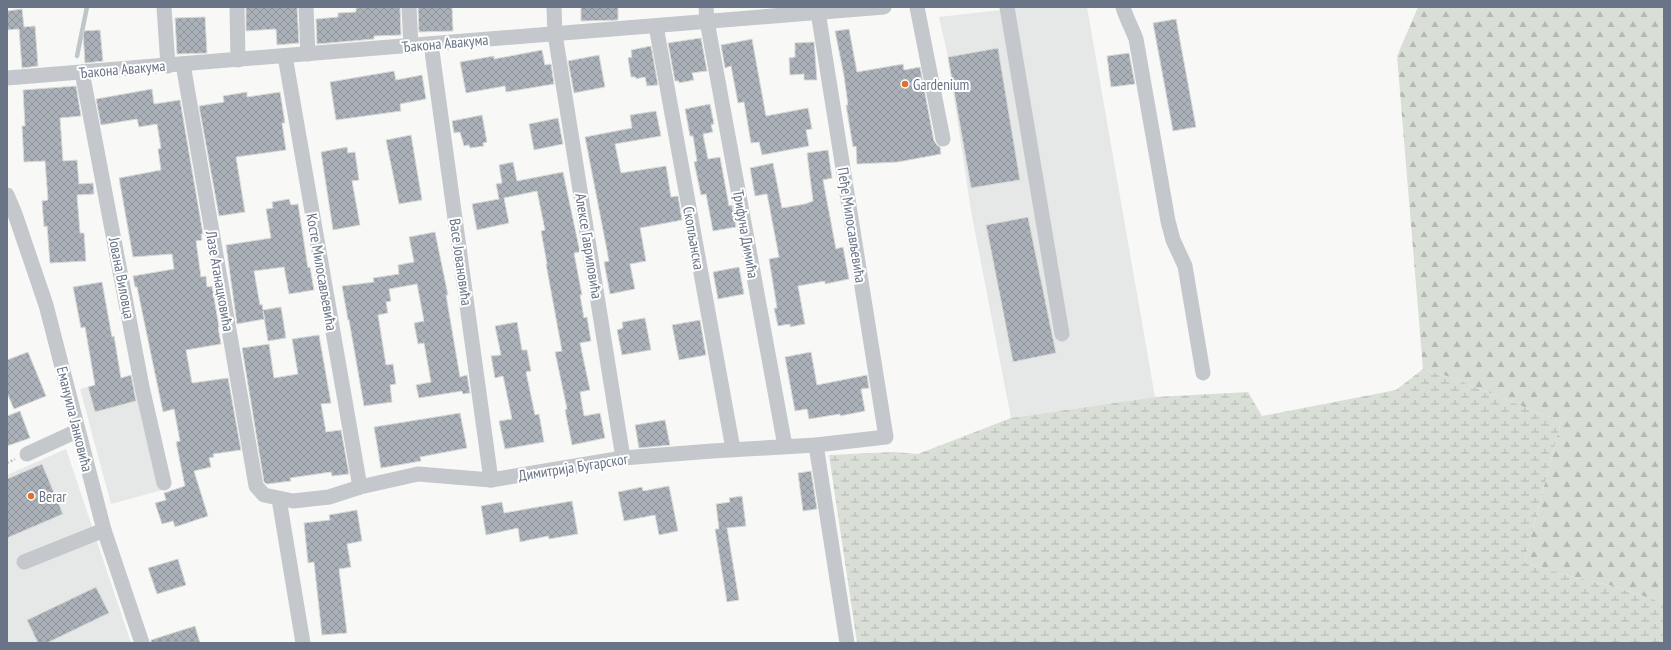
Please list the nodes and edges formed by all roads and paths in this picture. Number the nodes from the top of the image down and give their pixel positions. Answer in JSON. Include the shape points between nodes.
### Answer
{"nodes":[{"id":1,"x":164,"y":7,"type":"edge"},
{"id":2,"x":237,"y":7,"type":"edge"},
{"id":3,"x":306,"y":7,"type":"edge"},
{"id":4,"x":409,"y":7,"type":"edge"},
{"id":5,"x":554,"y":7,"type":"edge"},
{"id":6,"x":882,"y":7,"type":"edge"},
{"id":7,"x":917,"y":7,"type":"edge"},
{"id":8,"x":1007,"y":7,"type":"edge"},
{"id":9,"x":1123,"y":7,"type":"edge"},
{"id":10,"x":784,"y":11,"type":"edge"},
{"id":11,"x":818,"y":12,"type":"junction"},
{"id":12,"x":707,"y":14,"type":"edge"},
{"id":13,"x":656,"y":26,"type":"junction"},
{"id":14,"x":555,"y":34,"type":"junction"},
{"id":15,"x":431,"y":44,"type":"junction"},
{"id":16,"x":411,"y":46,"type":"junction"},
{"id":17,"x":308,"y":54,"type":"junction"},
{"id":18,"x":285,"y":56,"type":"junction"},
{"id":19,"x":238,"y":60,"type":"junction"},
{"id":20,"x":183,"y":64,"type":"junction"},
{"id":21,"x":168,"y":66,"type":"junction"},
{"id":22,"x":82,"y":72,"type":"junction"},
{"id":23,"x":7,"y":78,"type":"edge"},
{"id":24,"x":943,"y":139,"type":"dead end"},
{"id":25,"x":7,"y":196,"type":"edge"},
{"id":26,"x":1062,"y":334,"type":"dead end"},
{"id":27,"x":1203,"y":373,"type":"dead end"},
{"id":28,"x":77,"y":431,"type":"junction"},
{"id":29,"x":886,"y":437,"type":"joint"},
{"id":30,"x":816,"y":445,"type":"junction"},
{"id":31,"x":785,"y":446,"type":"junction"},
{"id":32,"x":733,"y":449,"type":"junction"},
{"id":33,"x":26,"y":454,"type":"dead end"},
{"id":34,"x":623,"y":458,"type":"junction"},
{"id":35,"x":491,"y":480,"type":"junction"},
{"id":36,"x":164,"y":483,"type":"dead end"},
{"id":37,"x":360,"y":487,"type":"junction"},
{"id":38,"x":264,"y":494,"type":"joint"},
{"id":39,"x":279,"y":499,"type":"junction"},
{"id":40,"x":104,"y":530,"type":"junction"},
{"id":41,"x":24,"y":562,"type":"dead end"},
{"id":42,"x":142,"y":643,"type":"edge"},
{"id":43,"x":303,"y":643,"type":"edge"},
{"id":44,"x":847,"y":643,"type":"edge"}],
"edges":[{"from":1,"to":21,"type":"street"},
{"from":2,"to":19,"type":"street"},
{"from":3,"to":17,"type":"street"},
{"from":4,"to":16,"type":"street"},
{"from":5,"to":14,"type":"street","name":"Алексе Гавриловића"},
{"from":6,"to":11,"type":"street","name":"Ђакона Авакума"},
{"from":7,"to":24,"type":"street"},
{"from":8,"to":26,"type":"street"},
{"from":9,"to":27,"type":"street","via":[[1136,39],[1168,221],[1173,240],[1185,266]]},
{"from":10,"to":11,"type":"street","name":"Ђакона Авакума"},
{"from":10,"to":12,"type":"street","name":"Ђакона Авакума"},
{"from":11,"to":29,"type":"street","name":"Пеђе Милосављевића"},
{"from":12,"to":13,"type":"street","name":"Ђакона Авакума"},
{"from":12,"to":31,"type":"street","name":"Трифуна Димића"},
{"from":13,"to":14,"type":"street","name":"Ђакона Авакума"},
{"from":13,"to":32,"type":"street","name":"Скопљанска"},
{"from":14,"to":15,"type":"street","name":"Ђакона Авакума"},
{"from":14,"to":34,"type":"street","name":"Алексе Гавриловића"},
{"from":15,"to":16,"type":"street","name":"Ђакона Авакума"},
{"from":15,"to":35,"type":"street","name":"Васе Јовановића"},
{"from":16,"to":17,"type":"street","name":"Ђакона Авакума"},
{"from":17,"to":18,"type":"street","name":"Ђакона Авакума"},
{"from":18,"to":19,"type":"street","name":"Ђакона Авакума"},
{"from":18,"to":37,"type":"street","name":"Косте Милосављевића"},
{"from":19,"to":20,"type":"street","name":"Ђакона Авакума"},
{"from":20,"to":21,"type":"street","name":"Ђакона Авакума"},
{"from":20,"to":38,"type":"street","name":"Лазе Атанацковића","via":[[253,475],[256,486]]},
{"from":21,"to":22,"type":"street","name":"Ђакона Авакума"},
{"from":22,"to":23,"type":"street","name":"Ђакона Авакума"},
{"from":22,"to":36,"type":"street","name":"Јована Виловца","via":[[142,387]]},
{"from":25,"to":28,"type":"street","name":"Емануила Јанковића","via":[[46,305]]},
{"from":28,"to":33,"type":"street"},
{"from":28,"to":40,"type":"street","name":"Емануила Јанковића"},
{"from":29,"to":30,"type":"street","name":"Димитрија Бугарског"},
{"from":30,"to":31,"type":"street","name":"Димитрија Бугарског"},
{"from":30,"to":44,"type":"street"},
{"from":31,"to":32,"type":"street","name":"Димитрија Бугарског"},
{"from":32,"to":34,"type":"street","name":"Димитрија Бугарског"},
{"from":34,"to":35,"type":"street","name":"Димитрија Бугарског"},
{"from":35,"to":37,"type":"street","name":"Димитрија Бугарског","via":[[418,474]]},
{"from":37,"to":39,"type":"street","name":"Димитрија Бугарског","via":[[329,496],[293,501]]},
{"from":38,"to":39,"type":"street","name":"Димитрија Бугарског"},
{"from":39,"to":43,"type":"street"},
{"from":40,"to":41,"type":"street"},
{"from":40,"to":42,"type":"street","name":"Емануила Јанковића"}]}
